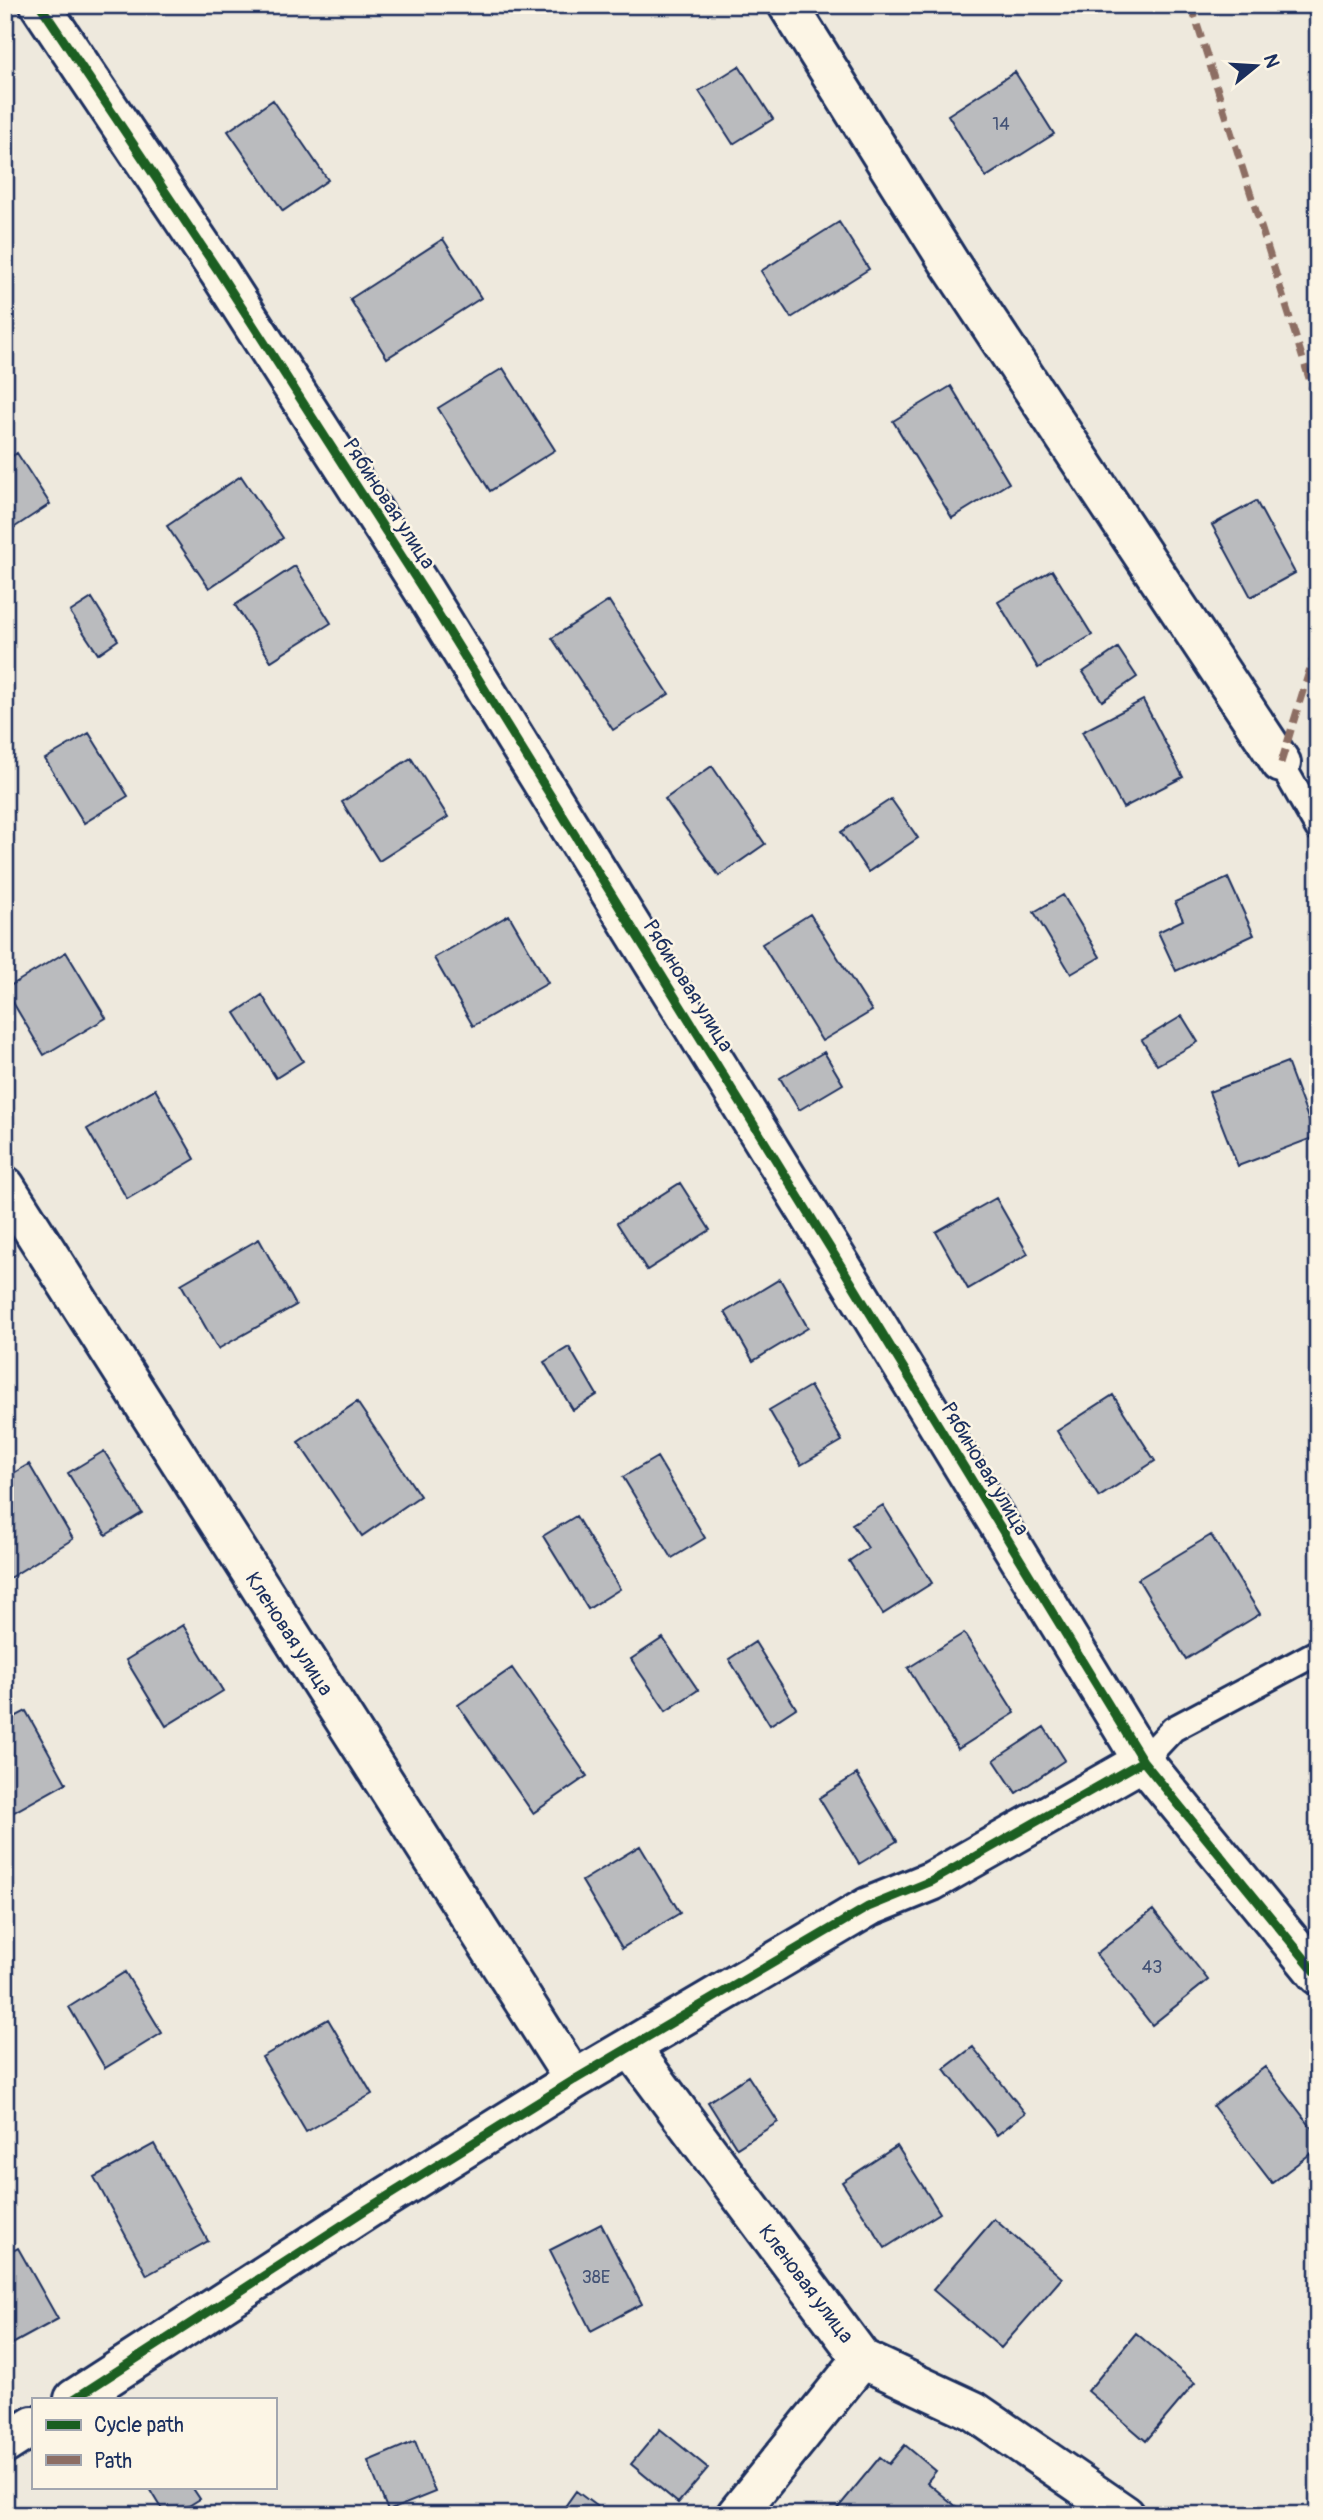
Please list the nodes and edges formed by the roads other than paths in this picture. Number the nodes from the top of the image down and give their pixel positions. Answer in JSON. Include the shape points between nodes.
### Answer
{"nodes":[{"id":1,"x":40,"y":5,"type":"edge"},
{"id":2,"x":788,"y":5,"type":"edge"},
{"id":3,"x":1281,"y":763,"type":"joint"},
{"id":4,"x":1318,"y":828,"type":"edge"},
{"id":5,"x":5,"y":1186,"type":"edge"},
{"id":6,"x":1318,"y":1652,"type":"edge"},
{"id":7,"x":1143,"y":1761,"type":"junction"},
{"id":8,"x":1318,"y":1975,"type":"edge"},
{"id":9,"x":631,"y":2048,"type":"junction"},
{"id":10,"x":574,"y":2080,"type":"junction"},
{"id":11,"x":862,"y":2359,"type":"junction"},
{"id":12,"x":76,"y":2398,"type":"edge"},
{"id":13,"x":32,"y":2427,"type":"edge"},
{"id":14,"x":5,"y":2444,"type":"edge"},
{"id":15,"x":736,"y":2515,"type":"edge"},
{"id":16,"x":1125,"y":2515,"type":"edge"}],
"edges":[{"from":1,"to":7,"type":"street","name":"Рябиновая улица","via":[[424,591]]},
{"from":2,"to":3,"type":"street","via":[[950,264]]},
{"from":3,"to":4,"type":"lane"},
{"from":5,"to":10,"type":"street","name":"Кленовая улица"},
{"from":6,"to":7,"type":"lane","via":[[1173,1729]]},
{"from":7,"to":8,"type":"street","name":"Рябиновая улица"},
{"from":7,"to":9,"type":"street","via":[[932,1881],[868,1907]]},
{"from":9,"to":10,"type":"street"},
{"from":9,"to":11,"type":"street","name":"Кленовая улица"},
{"from":10,"to":12,"type":"street"},
{"from":11,"to":15,"type":"street","name":"Кленовая улица"},
{"from":11,"to":16,"type":"street","via":[[974,2410]]},
{"from":13,"to":14,"type":"street"}]}
